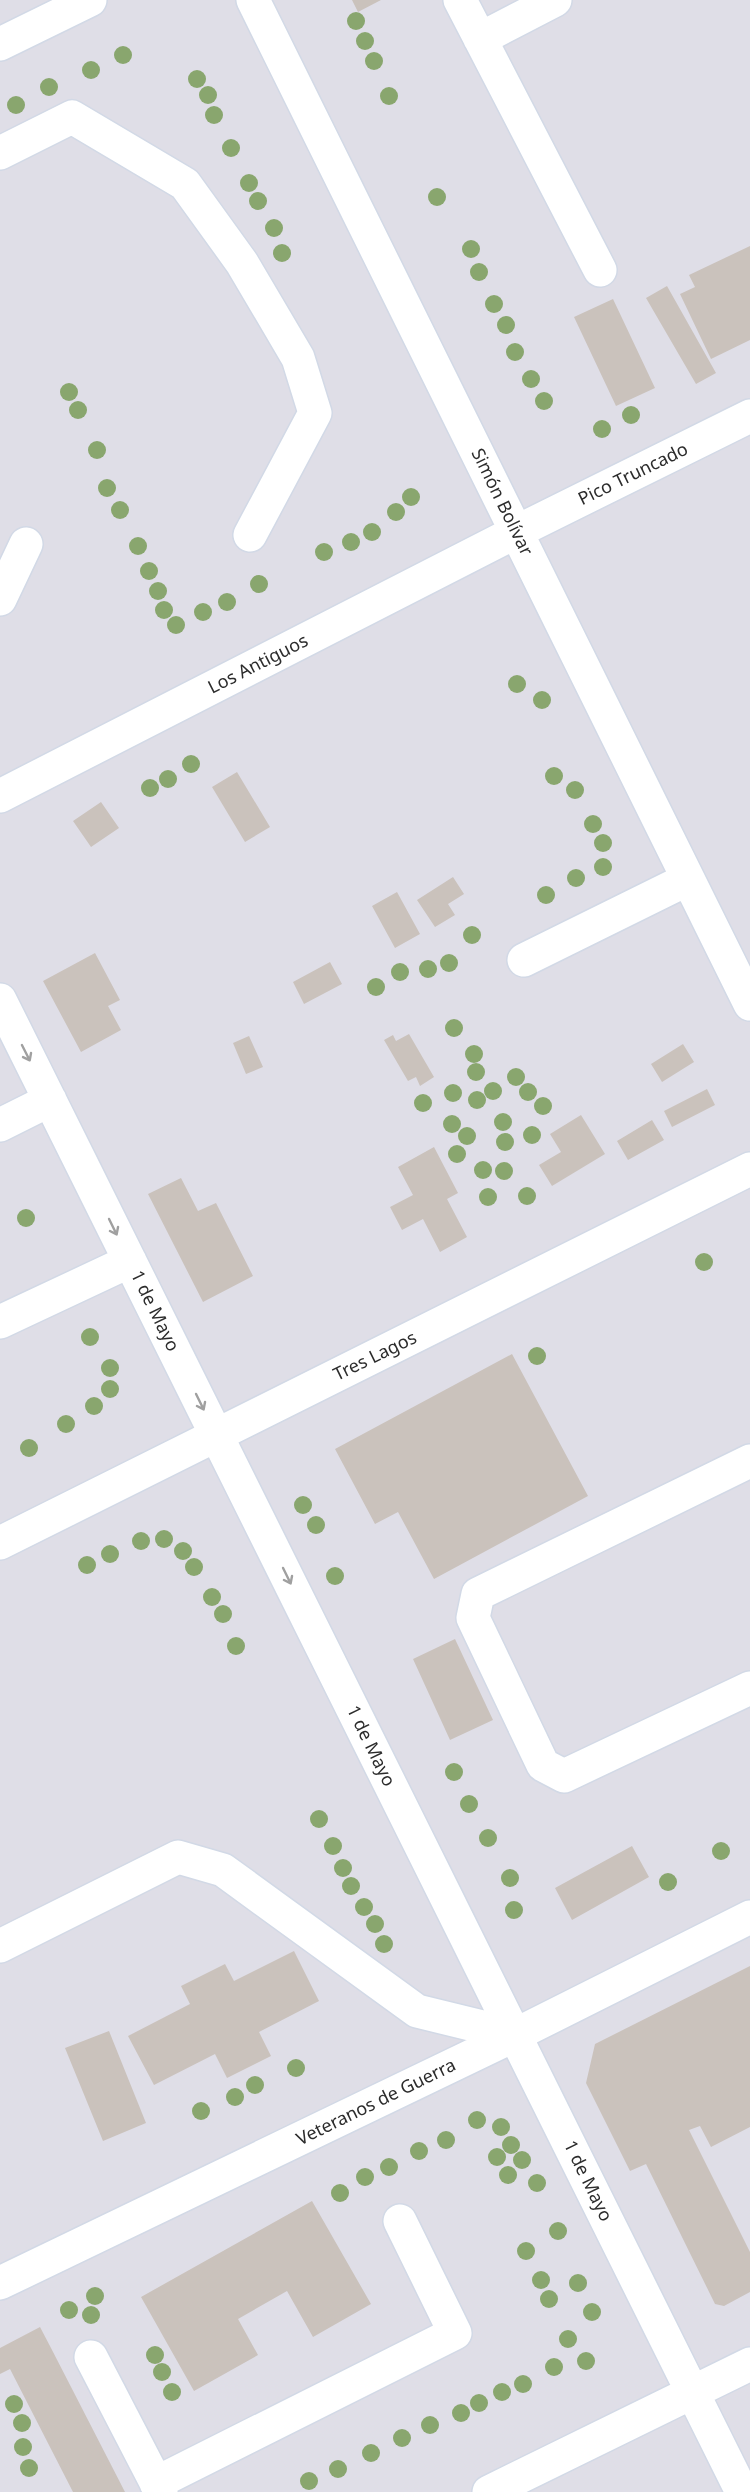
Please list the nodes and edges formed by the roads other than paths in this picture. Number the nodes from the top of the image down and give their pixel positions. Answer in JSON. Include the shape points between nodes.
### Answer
{"nodes":[{"id":1,"x":90,"y":0,"type":"edge"},
{"id":2,"x":253,"y":0,"type":"edge"},
{"id":3,"x":460,"y":0,"type":"edge"},
{"id":4,"x":555,"y":0,"type":"edge"},
{"id":5,"x":480,"y":39,"type":"junction"},
{"id":6,"x":0,"y":44,"type":"edge"},
{"id":7,"x":0,"y":153,"type":"edge"},
{"id":8,"x":600,"y":270,"type":"dead end"},
{"id":9,"x":750,"y":416,"type":"edge"},
{"id":10,"x":516,"y":532,"type":"junction"},
{"id":11,"x":250,"y":535,"type":"dead end"},
{"id":12,"x":27,"y":544,"type":"dead end"},
{"id":13,"x":0,"y":599,"type":"edge"},
{"id":14,"x":0,"y":796,"type":"edge"},
{"id":15,"x":688,"y":879,"type":"junction"},
{"id":16,"x":525,"y":960,"type":"dead end"},
{"id":17,"x":0,"y":1000,"type":"edge"},
{"id":18,"x":750,"y":1004,"type":"edge"},
{"id":19,"x":50,"y":1100,"type":"junction"},
{"id":20,"x":0,"y":1125,"type":"edge"},
{"id":21,"x":750,"y":1169,"type":"edge"},
{"id":22,"x":130,"y":1261,"type":"junction"},
{"id":23,"x":0,"y":1322,"type":"edge"},
{"id":24,"x":216,"y":1435,"type":"junction"},
{"id":25,"x":750,"y":1461,"type":"edge"},
{"id":26,"x":0,"y":1542,"type":"edge"},
{"id":27,"x":750,"y":1688,"type":"edge"},
{"id":28,"x":750,"y":1917,"type":"edge"},
{"id":29,"x":0,"y":1946,"type":"edge"},
{"id":30,"x":515,"y":2035,"type":"junction"},
{"id":31,"x":400,"y":2221,"type":"dead end"},
{"id":32,"x":0,"y":2283,"type":"edge"},
{"id":33,"x":91,"y":2357,"type":"dead end"},
{"id":34,"x":750,"y":2364,"type":"edge"},
{"id":35,"x":693,"y":2394,"type":"junction"},
{"id":36,"x":159,"y":2487,"type":"edge"},
{"id":37,"x":489,"y":2492,"type":"edge"},
{"id":38,"x":742,"y":2492,"type":"edge"}],
"edges":[{"from":1,"to":6,"type":"street"},
{"from":2,"to":10,"type":"street","name":"Simón Bolívar"},
{"from":3,"to":5,"type":"street"},
{"from":4,"to":5,"type":"street"},
{"from":5,"to":8,"type":"street"},
{"from":7,"to":11,"type":"street","via":[[72,117],[185,184],[242,263],[298,358],[315,413]]},
{"from":9,"to":10,"type":"street","name":"Pico Truncado"},
{"from":10,"to":14,"type":"street","name":"Los Antiguos"},
{"from":10,"to":15,"type":"street","name":"Simón Bolívar"},
{"from":12,"to":13,"type":"street"},
{"from":15,"to":16,"type":"street"},
{"from":15,"to":18,"type":"street","name":"Simón Bolívar"},
{"from":17,"to":19,"type":"street","name":"1 de Mayo","one_way":true},
{"from":19,"to":20,"type":"street"},
{"from":19,"to":22,"type":"street","name":"1 de Mayo","one_way":true},
{"from":21,"to":24,"type":"street","name":"Tres Lagos"},
{"from":22,"to":23,"type":"street"},
{"from":22,"to":24,"type":"street","name":"1 de Mayo","one_way":true},
{"from":24,"to":26,"type":"street","name":"Tres Lagos"},
{"from":24,"to":30,"type":"street","name":"1 de Mayo","one_way":true},
{"from":25,"to":27,"type":"street","via":[[478,1594],[473,1618],[543,1765],[564,1776]]},
{"from":28,"to":30,"type":"street","name":"Veteranos de Guerra"},
{"from":29,"to":30,"type":"street","via":[[178,1857],[223,1870],[417,2011]]},
{"from":30,"to":32,"type":"street","name":"Veteranos de Guerra"},
{"from":30,"to":35,"type":"street","name":"1 de Mayo"},
{"from":31,"to":36,"type":"street","via":[[455,2333]]},
{"from":33,"to":36,"type":"street"},
{"from":34,"to":35,"type":"street"},
{"from":35,"to":37,"type":"street"},
{"from":35,"to":38,"type":"street","name":"1 de Mayo"}]}
